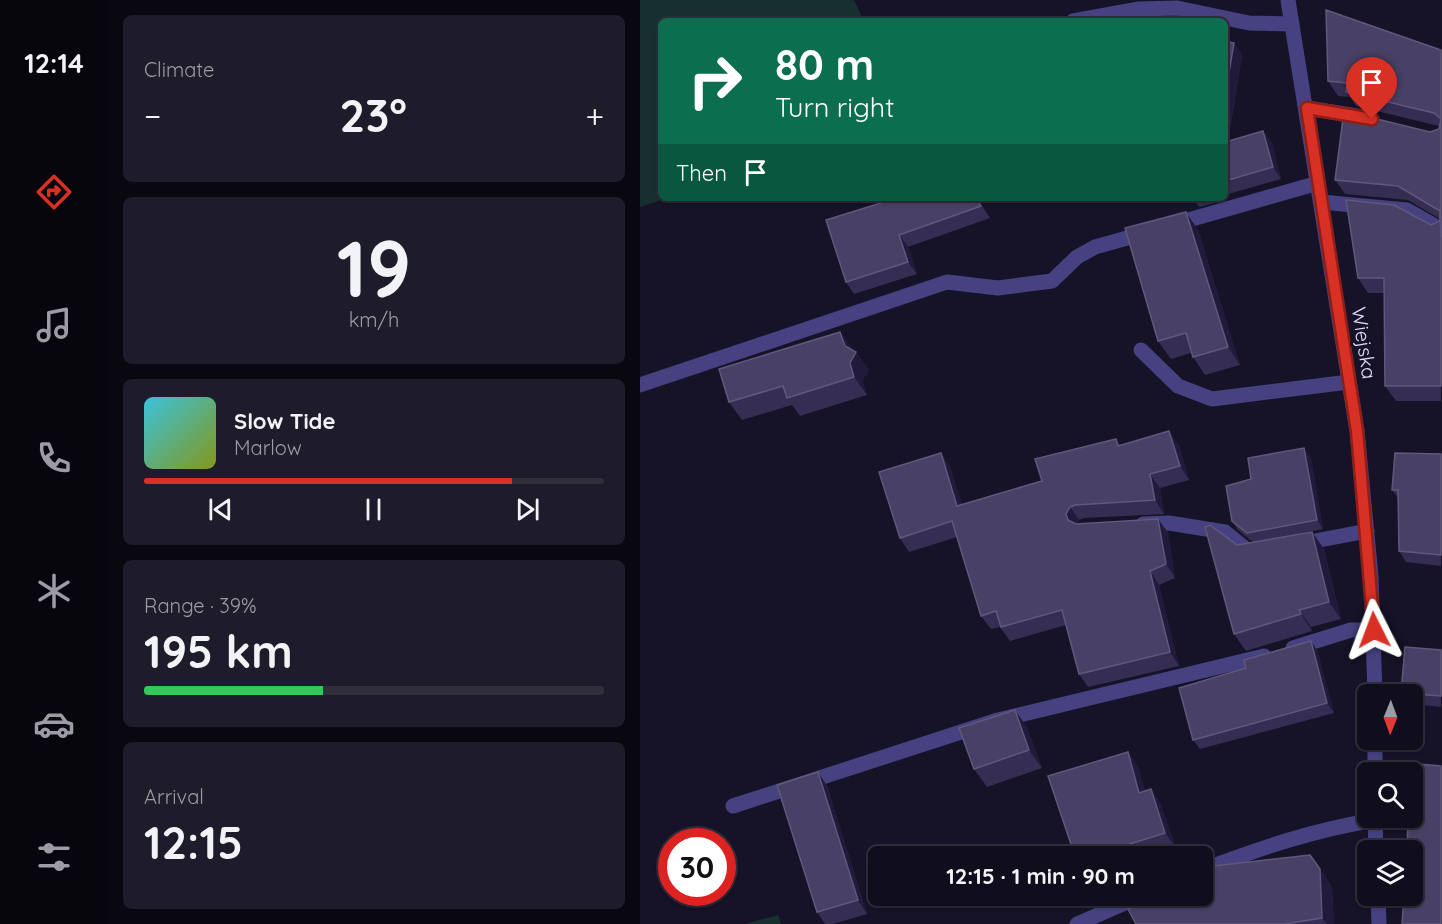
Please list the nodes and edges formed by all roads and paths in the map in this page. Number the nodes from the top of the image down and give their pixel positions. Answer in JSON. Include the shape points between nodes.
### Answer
{"nodes":[{"id":1,"x":1288,"y":0,"type":"edge"},
{"id":2,"x":1090,"y":18,"type":"edge"},
{"id":3,"x":1225,"y":18,"type":"edge"},
{"id":4,"x":1228,"y":19,"type":"edge"},
{"id":5,"x":1292,"y":24,"type":"junction"},
{"id":6,"x":1307,"y":108,"type":"junction"},
{"id":7,"x":1382,"y":121,"type":"edge"},
{"id":8,"x":1318,"y":183,"type":"junction"},
{"id":9,"x":1321,"y":202,"type":"junction"},
{"id":10,"x":1441,"y":230,"type":"edge"},
{"id":11,"x":1141,"y":350,"type":"dead end"},
{"id":12,"x":1349,"y":382,"type":"junction"},
{"id":13,"x":640,"y":385,"type":"edge"},
{"id":14,"x":1127,"y":525,"type":"edge"},
{"id":15,"x":1367,"y":531,"type":"junction"},
{"id":16,"x":1374,"y":630,"type":"junction"},
{"id":17,"x":1375,"y":684,"type":"edge"},
{"id":18,"x":733,"y":806,"type":"dead end"},
{"id":19,"x":1357,"y":822,"type":"edge"},
{"id":20,"x":1213,"y":866,"type":"edge"},
{"id":21,"x":1118,"y":906,"type":"edge"},
{"id":22,"x":1378,"y":906,"type":"edge"},
{"id":23,"x":1077,"y":924,"type":"edge"},
{"id":24,"x":1379,"y":924,"type":"edge"}],
"edges":[{"from":1,"to":5,"type":"street","name":"Wiejska"},
{"from":2,"to":3,"type":"street","via":[[1139,9],[1177,8]]},
{"from":4,"to":5,"type":"street"},
{"from":5,"to":6,"type":"street","name":"Wiejska"},
{"from":6,"to":7,"type":"street"},
{"from":6,"to":8,"type":"street","name":"Wiejska"},
{"from":8,"to":9,"type":"street","name":"Wiejska"},
{"from":8,"to":13,"type":"street","via":[[1095,247],[1077,257],[1052,281],[998,288],[947,282]]},
{"from":9,"to":10,"type":"street","via":[[1407,210]]},
{"from":9,"to":12,"type":"street","name":"Wiejska"},
{"from":11,"to":12,"type":"street","via":[[1178,386],[1212,399]]},
{"from":12,"to":15,"type":"street","name":"Wiejska"},
{"from":14,"to":15,"type":"street","via":[[1169,523],[1225,532],[1251,553]]},
{"from":15,"to":16,"type":"street","name":"Wiejska"},
{"from":16,"to":17,"type":"street","name":"Wiejska"},
{"from":16,"to":18,"type":"street","via":[[1351,630],[1255,659],[998,720]]},
{"from":19,"to":20,"type":"street","via":[[1279,841]]},
{"from":21,"to":23,"type":"street"},
{"from":22,"to":24,"type":"street"}]}
